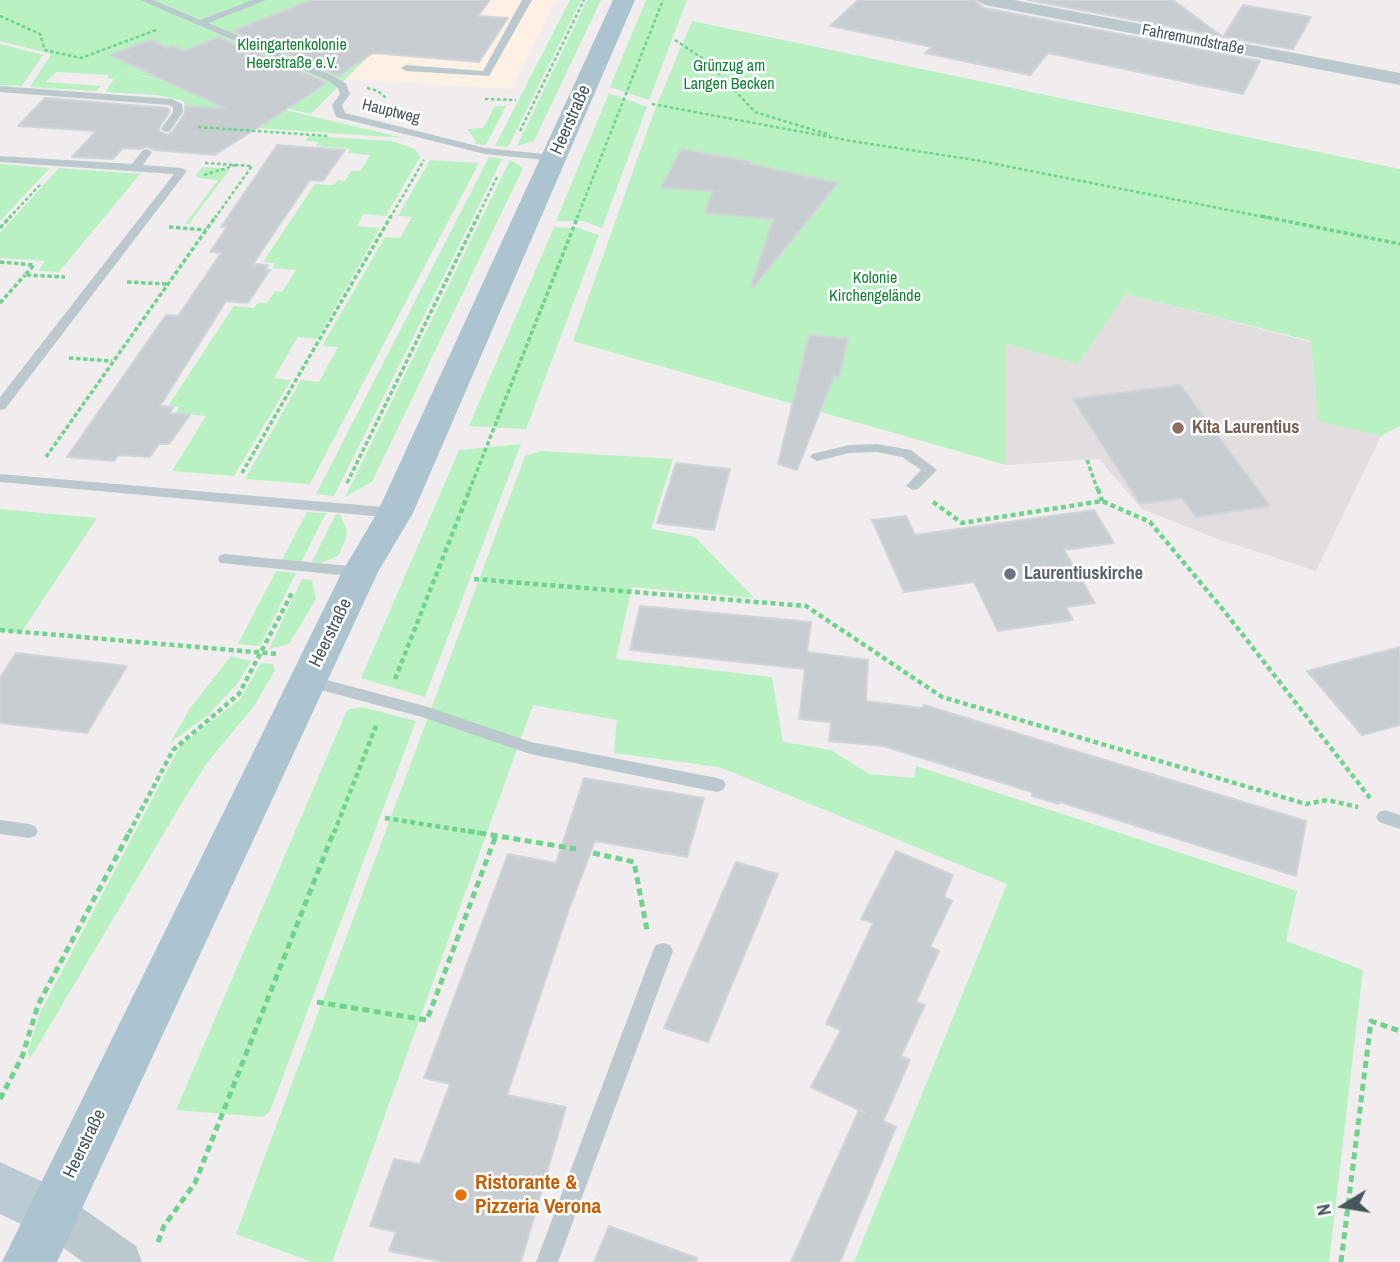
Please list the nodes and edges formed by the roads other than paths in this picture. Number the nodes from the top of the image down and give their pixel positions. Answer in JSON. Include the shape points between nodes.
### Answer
{"nodes":[{"id":1,"x":145,"y":0,"type":"edge"},
{"id":2,"x":261,"y":0,"type":"edge"},
{"id":3,"x":527,"y":0,"type":"edge"},
{"id":4,"x":624,"y":0,"type":"edge"},
{"id":5,"x":985,"y":0,"type":"edge"},
{"id":6,"x":200,"y":23,"type":"junction"},
{"id":7,"x":405,"y":68,"type":"dead end"},
{"id":8,"x":486,"y":74,"type":"junction"},
{"id":9,"x":1400,"y":79,"type":"edge"},
{"id":10,"x":478,"y":88,"type":"dead end"},
{"id":11,"x":0,"y":89,"type":"edge"},
{"id":12,"x":166,"y":129,"type":"dead end"},
{"id":13,"x":147,"y":152,"type":"dead end"},
{"id":14,"x":554,"y":158,"type":"junction"},
{"id":15,"x":0,"y":159,"type":"edge"},
{"id":16,"x":134,"y":169,"type":"junction"},
{"id":17,"x":0,"y":406,"type":"edge"},
{"id":18,"x":817,"y":457,"type":"dead end"},
{"id":19,"x":0,"y":478,"type":"edge"},
{"id":20,"x":913,"y":486,"type":"road end"},
{"id":21,"x":395,"y":513,"type":"junction"},
{"id":22,"x":225,"y":559,"type":"dead end"},
{"id":23,"x":360,"y":572,"type":"junction"},
{"id":24,"x":314,"y":670,"type":"junction"},
{"id":25,"x":717,"y":785,"type":"dead end"},
{"id":26,"x":0,"y":827,"type":"edge"},
{"id":27,"x":29,"y":831,"type":"dead end"},
{"id":28,"x":663,"y":951,"type":"road end"},
{"id":29,"x":0,"y":1187,"type":"edge"},
{"id":30,"x":52,"y":1213,"type":"junction"},
{"id":31,"x":29,"y":1262,"type":"edge"},
{"id":32,"x":120,"y":1262,"type":"edge"},
{"id":33,"x":547,"y":1262,"type":"edge"}],
"edges":[{"from":1,"to":6,"type":"lane","name":"Hauptweg"},
{"from":2,"to":6,"type":"lane"},
{"from":3,"to":8,"type":"lane"},
{"from":4,"to":14,"type":"main road","name":"Heerstraße"},
{"from":5,"to":9,"type":"street","name":"Fahremundstraße"},
{"from":6,"to":14,"type":"lane","name":"Hauptweg","via":[[330,78],[345,94],[337,105],[340,115],[477,149]]},
{"from":7,"to":8,"type":"lane"},
{"from":8,"to":10,"type":"lane"},
{"from":11,"to":12,"type":"lane","via":[[172,102],[178,112]]},
{"from":13,"to":16,"type":"lane"},
{"from":14,"to":21,"type":"main road","name":"Heerstraße"},
{"from":15,"to":16,"type":"lane"},
{"from":16,"to":17,"type":"lane","via":[[182,171]]},
{"from":18,"to":20,"type":"lane","via":[[849,449],[906,453],[930,470]]},
{"from":19,"to":21,"type":"lane"},
{"from":21,"to":23,"type":"main road","name":"Heerstraße"},
{"from":22,"to":23,"type":"lane"},
{"from":23,"to":24,"type":"main road","name":"Heerstraße"},
{"from":24,"to":25,"type":"lane","via":[[386,701],[538,750]]},
{"from":24,"to":30,"type":"main road","name":"Heerstraße"},
{"from":26,"to":27,"type":"lane"},
{"from":28,"to":33,"type":"lane"},
{"from":29,"to":30,"type":"street"},
{"from":30,"to":31,"type":"main road","name":"Heerstraße"},
{"from":30,"to":32,"type":"street"}]}
